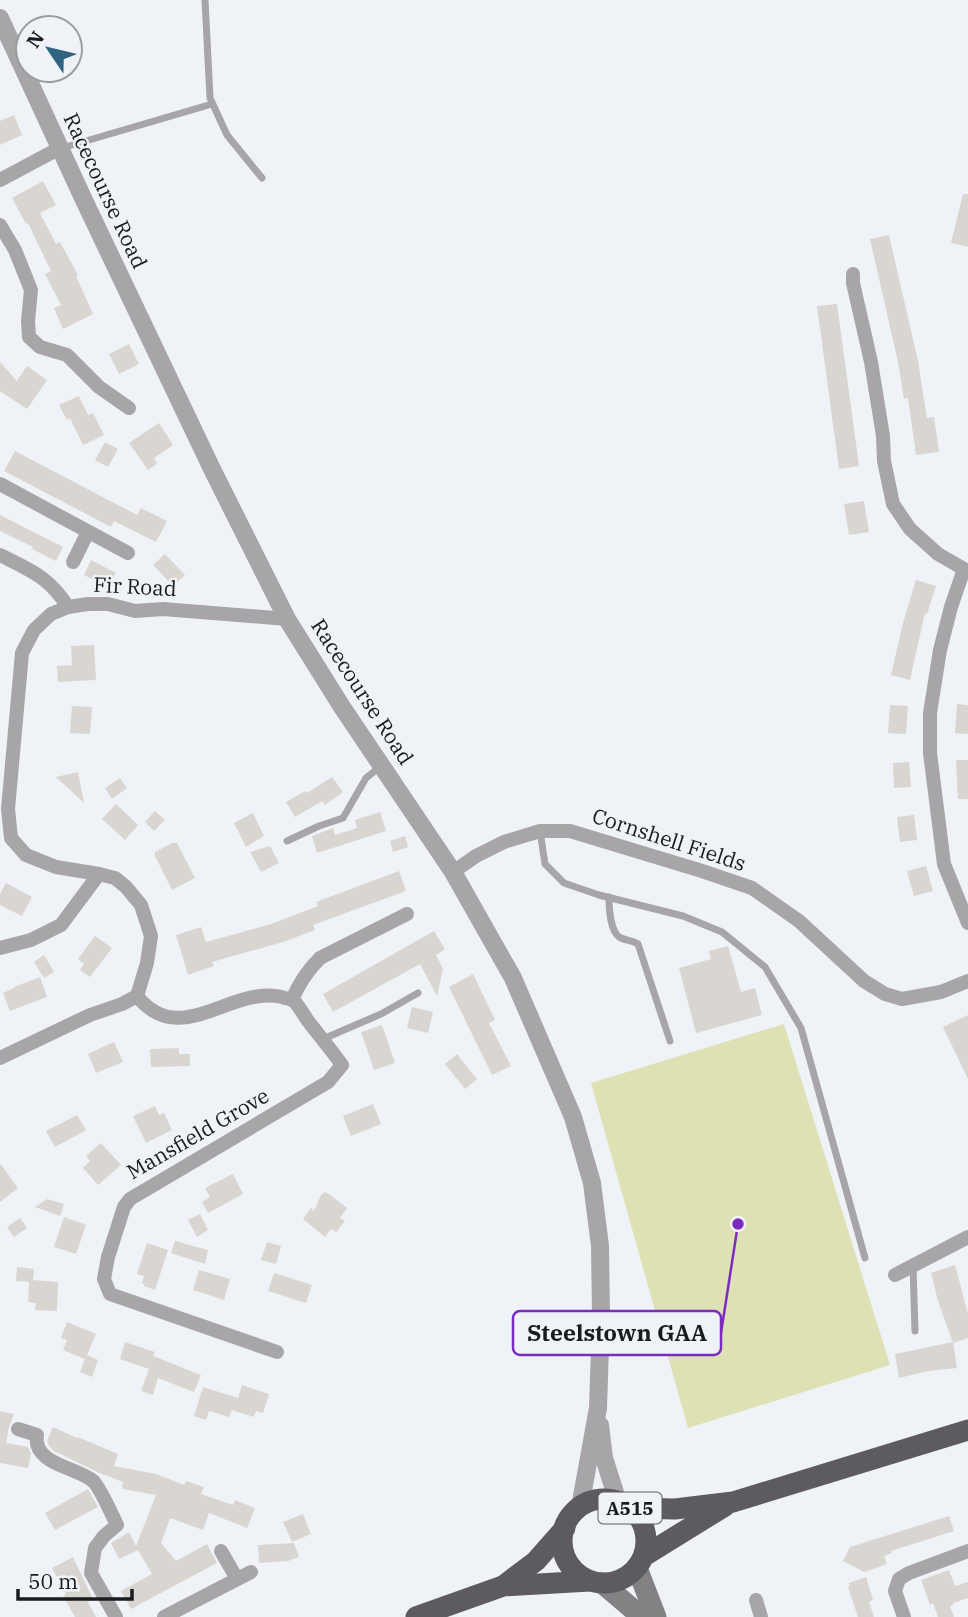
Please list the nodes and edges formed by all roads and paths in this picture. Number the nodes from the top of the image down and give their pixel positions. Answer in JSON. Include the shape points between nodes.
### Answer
{"nodes":[{"id":1,"x":205,"y":0,"type":"edge"},
{"id":2,"x":0,"y":18,"type":"edge"},
{"id":3,"x":212,"y":104,"type":"junction"},
{"id":4,"x":60,"y":148,"type":"junction"},
{"id":5,"x":262,"y":178,"type":"dead end"},
{"id":6,"x":0,"y":180,"type":"edge"},
{"id":7,"x":0,"y":225,"type":"edge"},
{"id":8,"x":853,"y":274,"type":"dead end"},
{"id":9,"x":129,"y":408,"type":"dead end"},
{"id":10,"x":0,"y":484,"type":"edge"},
{"id":11,"x":88,"y":532,"type":"junction"},
{"id":12,"x":128,"y":553,"type":"dead end"},
{"id":13,"x":0,"y":555,"type":"edge"},
{"id":14,"x":73,"y":562,"type":"dead end"},
{"id":15,"x":966,"y":569,"type":"edge"},
{"id":16,"x":68,"y":607,"type":"junction"},
{"id":17,"x":286,"y":619,"type":"junction"},
{"id":18,"x":382,"y":766,"type":"junction"},
{"id":19,"x":540,"y":831,"type":"junction"},
{"id":20,"x":287,"y":841,"type":"dead end"},
{"id":21,"x":453,"y":872,"type":"junction"},
{"id":22,"x":99,"y":874,"type":"junction"},
{"id":23,"x":608,"y":897,"type":"junction"},
{"id":24,"x":407,"y":914,"type":"dead end"},
{"id":25,"x":968,"y":923,"type":"edge"},
{"id":26,"x":0,"y":948,"type":"edge"},
{"id":27,"x":968,"y":981,"type":"edge"},
{"id":28,"x":418,"y":993,"type":"dead end"},
{"id":29,"x":137,"y":996,"type":"junction"},
{"id":30,"x":292,"y":1000,"type":"junction"},
{"id":31,"x":322,"y":1039,"type":"junction"},
{"id":32,"x":670,"y":1041,"type":"dead end"},
{"id":33,"x":0,"y":1058,"type":"edge"},
{"id":34,"x":968,"y":1237,"type":"edge"},
{"id":35,"x":865,"y":1258,"type":"dead end"},
{"id":36,"x":913,"y":1265,"type":"junction"},
{"id":37,"x":895,"y":1275,"type":"dead end"},
{"id":38,"x":915,"y":1331,"type":"dead end"},
{"id":39,"x":277,"y":1352,"type":"dead end"},
{"id":40,"x":598,"y":1408,"type":"junction"},
{"id":41,"x":18,"y":1429,"type":"dead end"},
{"id":42,"x":968,"y":1430,"type":"edge"},
{"id":43,"x":733,"y":1502,"type":"junction"},
{"id":44,"x":624,"y":1505,"type":"junction"},
{"id":45,"x":580,"y":1507,"type":"junction"},
{"id":46,"x":565,"y":1528,"type":"junction"},
{"id":47,"x":222,"y":1551,"type":"dead end"},
{"id":48,"x":968,"y":1551,"type":"edge"},
{"id":49,"x":640,"y":1562,"type":"junction"},
{"id":50,"x":250,"y":1572,"type":"dead end"},
{"id":51,"x":237,"y":1579,"type":"junction"},
{"id":52,"x":596,"y":1582,"type":"junction"},
{"id":53,"x":503,"y":1586,"type":"junction"},
{"id":54,"x":116,"y":1617,"type":"edge"},
{"id":55,"x":164,"y":1617,"type":"edge"},
{"id":56,"x":416,"y":1617,"type":"edge"},
{"id":57,"x":642,"y":1617,"type":"edge"},
{"id":58,"x":656,"y":1617,"type":"edge"},
{"id":59,"x":904,"y":1617,"type":"edge"}],
"edges":[{"from":1,"to":3,"type":"lane"},
{"from":2,"to":4,"type":"street","name":"Racecourse Road"},
{"from":3,"to":4,"type":"lane"},
{"from":3,"to":5,"type":"lane","via":[[227,135]]},
{"from":4,"to":6,"type":"street"},
{"from":4,"to":17,"type":"street","name":"Racecourse Road"},
{"from":7,"to":9,"type":"street","via":[[31,290],[29,337],[40,347],[67,355],[99,387]]},
{"from":8,"to":15,"type":"street","via":[[893,504],[910,529],[938,554]]},
{"from":10,"to":11,"type":"street"},
{"from":11,"to":12,"type":"street"},
{"from":11,"to":14,"type":"street"},
{"from":13,"to":16,"type":"street","name":"Fir Road","via":[[41,576]]},
{"from":15,"to":25,"type":"street","via":[[940,650],[930,713],[930,753],[944,864]]},
{"from":16,"to":17,"type":"street","name":"Fir Road","via":[[108,604],[135,611]]},
{"from":16,"to":22,"type":"street","via":[[51,614],[34,630],[22,653],[8,809],[11,838],[26,855],[56,867]]},
{"from":17,"to":18,"type":"street","name":"Racecourse Road"},
{"from":18,"to":20,"type":"lane","via":[[366,778],[343,818]]},
{"from":18,"to":21,"type":"street","name":"Racecourse Road"},
{"from":19,"to":21,"type":"street","name":"Cornshell Fields","via":[[504,842]]},
{"from":19,"to":23,"type":"lane","via":[[545,864],[564,883]]},
{"from":19,"to":27,"type":"street","name":"Cornshell Fields","via":[[570,831],[752,888],[799,921],[864,981],[902,999],[941,992]]},
{"from":21,"to":40,"type":"street","name":"Racecourse Road","via":[[513,978],[573,1117],[592,1183],[600,1246]]},
{"from":22,"to":26,"type":"street","via":[[61,925]]},
{"from":22,"to":29,"type":"street","via":[[127,887],[141,905],[151,936]]},
{"from":23,"to":32,"type":"lane","via":[[616,934],[638,944]]},
{"from":23,"to":35,"type":"lane","via":[[683,916],[722,932],[765,967],[801,1028]]},
{"from":24,"to":30,"type":"street","via":[[320,958],[298,984]]},
{"from":28,"to":31,"type":"lane"},
{"from":29,"to":30,"type":"street","via":[[160,1016],[177,1018],[256,996]]},
{"from":29,"to":33,"type":"street"},
{"from":30,"to":31,"type":"street","name":"Mansfield Grove"},
{"from":31,"to":39,"type":"street","name":"Mansfield Grove","via":[[342,1065],[328,1082],[130,1199],[104,1279],[110,1294]]},
{"from":34,"to":36,"type":"street"},
{"from":36,"to":37,"type":"street"},
{"from":36,"to":38,"type":"lane"},
{"from":40,"to":44,"type":"street","name":"Racecourse Road","via":[[604,1458]]},
{"from":40,"to":45,"type":"street","name":"Racecourse Road"},
{"from":41,"to":54,"type":"street","via":[[37,1435],[42,1454],[95,1482],[106,1503],[117,1525],[95,1548],[91,1573]]},
{"from":42,"to":43,"type":"highway","number":"A515"},
{"from":43,"to":44,"type":"highway","number":"A515","via":[[675,1509]]},
{"from":43,"to":49,"type":"highway","number":"A515"},
{"from":44,"to":45,"type":"highway","number":"A515","via":[[605,1499]]},
{"from":44,"to":49,"type":"highway","number":"A515","via":[[645,1530]]},
{"from":45,"to":46,"type":"highway","number":"A515"},
{"from":46,"to":52,"type":"highway","via":[[564,1553],[570,1565]]},
{"from":46,"to":53,"type":"highway","number":"A515","via":[[536,1561]]},
{"from":47,"to":51,"type":"street"},
{"from":48,"to":59,"type":"street","via":[[899,1579],[895,1591]]},
{"from":49,"to":52,"type":"highway","number":"A515","via":[[615,1582]]},
{"from":49,"to":58,"type":"main road"},
{"from":50,"to":51,"type":"street"},
{"from":51,"to":55,"type":"street"},
{"from":52,"to":53,"type":"highway","number":"A515"},
{"from":52,"to":57,"type":"main road"},
{"from":53,"to":56,"type":"highway","number":"A515"}]}
